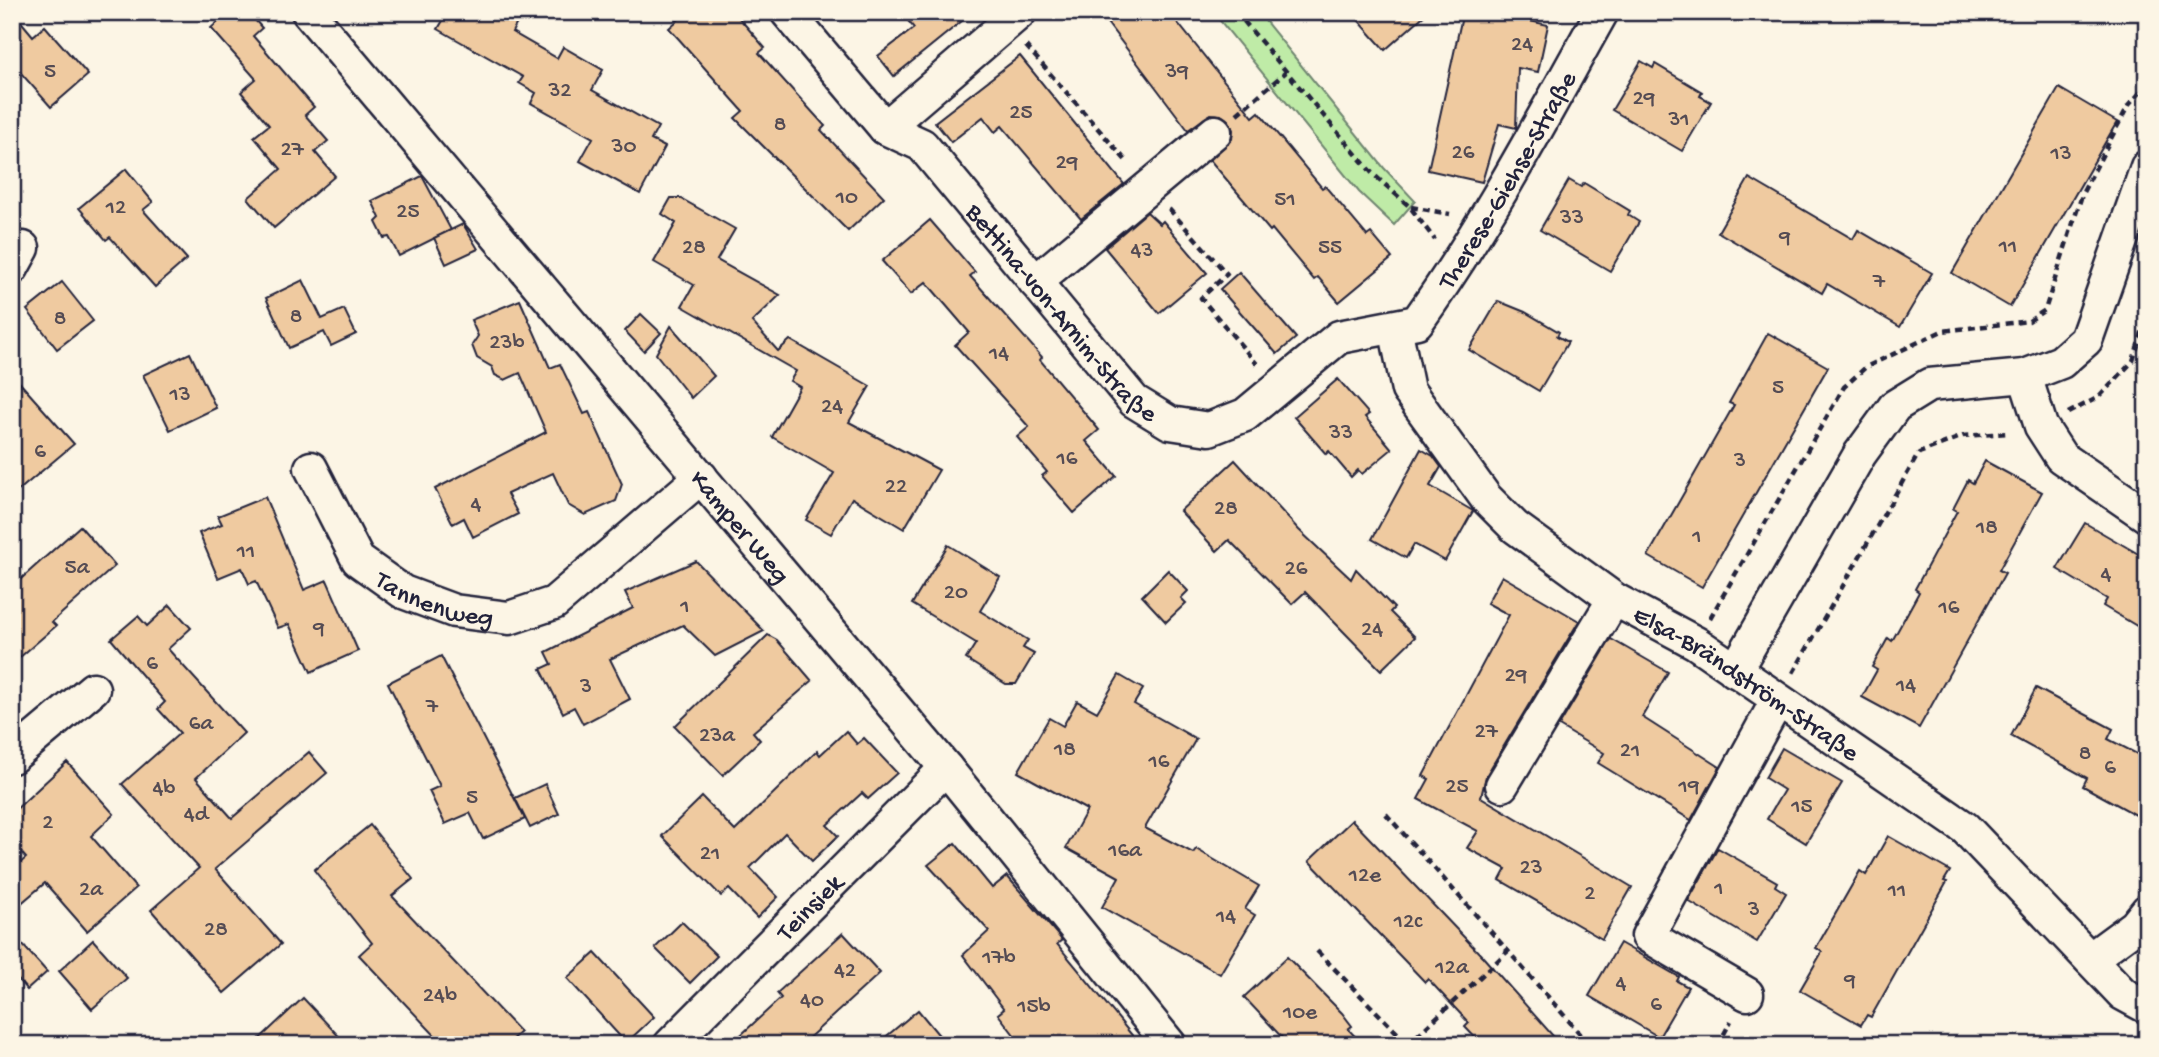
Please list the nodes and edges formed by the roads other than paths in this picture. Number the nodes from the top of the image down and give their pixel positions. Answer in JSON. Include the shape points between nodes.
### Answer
{"nodes":[{"id":1,"x":787,"y":12,"type":"edge"},
{"id":2,"x":1020,"y":12,"type":"edge"},
{"id":3,"x":1602,"y":12,"type":"edge"},
{"id":4,"x":311,"y":13,"type":"edge"},
{"id":5,"x":885,"y":128,"type":"junction"},
{"id":6,"x":1215,"y":132,"type":"road end"},
{"id":7,"x":2147,"y":167,"type":"edge"},
{"id":8,"x":1035,"y":282,"type":"junction"},
{"id":9,"x":1395,"y":327,"type":"junction"},
{"id":10,"x":2025,"y":376,"type":"junction"},
{"id":11,"x":311,"y":468,"type":"dead end"},
{"id":12,"x":701,"y":477,"type":"junction"},
{"id":13,"x":2147,"y":516,"type":"edge"},
{"id":14,"x":1614,"y":598,"type":"junction"},
{"id":15,"x":1735,"y":671,"type":"junction"},
{"id":16,"x":93,"y":689,"type":"dead end"},
{"id":17,"x":1777,"y":701,"type":"junction"},
{"id":18,"x":12,"y":757,"type":"edge"},
{"id":19,"x":946,"y":768,"type":"junction"},
{"id":20,"x":1502,"y":785,"type":"dead end"},
{"id":21,"x":2147,"y":911,"type":"edge"},
{"id":22,"x":2090,"y":959,"type":"junction"},
{"id":23,"x":1747,"y":994,"type":"dead end"},
{"id":24,"x":2147,"y":1007,"type":"edge"},
{"id":25,"x":670,"y":1045,"type":"edge"},
{"id":26,"x":1170,"y":1045,"type":"edge"}],
"edges":[{"from":1,"to":5,"type":"street","name":"Bettina-von-Arnim-Straße"},
{"from":2,"to":5,"type":"street"},
{"from":3,"to":9,"type":"street","name":"Therese-Giehse-Straße","via":[[1455,269],[1417,322]]},
{"from":4,"to":12,"type":"street","name":"Kamper Weg"},
{"from":5,"to":8,"type":"street","name":"Bettina-von-Arnim-Straße","via":[[922,145]]},
{"from":6,"to":8,"type":"street"},
{"from":7,"to":10,"type":"street","via":[[2086,340],[2061,362]]},
{"from":8,"to":9,"type":"street","name":"Bettina-von-Arnim-Straße","via":[[1134,401],[1170,423],[1209,429],[1245,415],[1339,337]]},
{"from":9,"to":14,"type":"street","name":"Elsa-Brändström-Straße","via":[[1408,390],[1486,499],[1515,527]]},
{"from":10,"to":13,"type":"street","via":[[2040,426],[2061,457]]},
{"from":10,"to":15,"type":"street","via":[[1929,385],[1895,406],[1860,454]]},
{"from":11,"to":12,"type":"street","name":"Tannenweg","via":[[358,560],[403,592],[454,611],[509,618],[554,603]]},
{"from":12,"to":19,"type":"street","name":"Kamper Weg"},
{"from":14,"to":15,"type":"street","name":"Elsa-Brändström-Straße","via":[[1696,643]]},
{"from":14,"to":20,"type":"street"},
{"from":15,"to":17,"type":"street","name":"Elsa-Brändström-Straße"},
{"from":16,"to":18,"type":"street"},
{"from":17,"to":22,"type":"street","name":"Elsa-Brändström-Straße","via":[[1965,828]]},
{"from":17,"to":23,"type":"street","via":[[1648,936]]},
{"from":19,"to":25,"type":"street","name":"Teinsiek"},
{"from":19,"to":26,"type":"street","name":"Kamper Weg"},
{"from":21,"to":22,"type":"street","via":[[2135,926]]},
{"from":22,"to":24,"type":"street","name":"Elsa-Brändström-Straße","via":[[2123,994]]}]}
